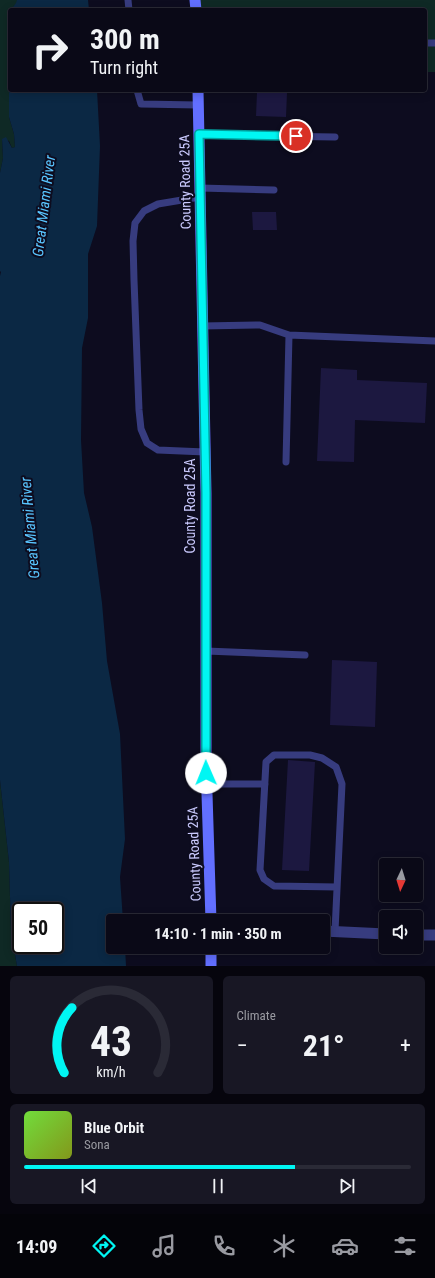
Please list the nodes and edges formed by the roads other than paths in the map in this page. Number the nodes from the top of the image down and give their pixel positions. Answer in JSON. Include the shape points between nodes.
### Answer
{"nodes":[{"id":1,"x":138,"y":92,"type":"edge"},
{"id":2,"x":198,"y":92,"type":"edge"},
{"id":3,"x":198,"y":105,"type":"junction"},
{"id":4,"x":199,"y":134,"type":"junction"},
{"id":5,"x":336,"y":137,"type":"dead end"},
{"id":6,"x":274,"y":190,"type":"dead end"},
{"id":7,"x":200,"y":193,"type":"junction"},
{"id":8,"x":202,"y":326,"type":"junction"},
{"id":9,"x":289,"y":336,"type":"junction"},
{"id":10,"x":435,"y":341,"type":"edge"},
{"id":11,"x":205,"y":452,"type":"junction"},
{"id":12,"x":286,"y":462,"type":"dead end"},
{"id":13,"x":206,"y":651,"type":"junction"},
{"id":14,"x":304,"y":655,"type":"dead end"},
{"id":15,"x":207,"y":784,"type":"junction"},
{"id":16,"x":265,"y":784,"type":"junction"},
{"id":17,"x":337,"y":887,"type":"junction"},
{"id":18,"x":211,"y":914,"type":"edge"},
{"id":19,"x":330,"y":931,"type":"edge"},
{"id":20,"x":335,"y":931,"type":"junction"},
{"id":21,"x":379,"y":934,"type":"edge"},
{"id":22,"x":423,"y":935,"type":"edge"},
{"id":23,"x":435,"y":935,"type":"edge"},
{"id":24,"x":211,"y":954,"type":"edge"},
{"id":25,"x":211,"y":966,"type":"edge"}],
"edges":[{"from":1,"to":3,"type":"lane","via":[[141,104]]},
{"from":2,"to":3,"type":"main road","name":"County Road 25A"},
{"from":3,"to":4,"type":"main road","name":"County Road 25A"},
{"from":4,"to":5,"type":"lane"},
{"from":4,"to":7,"type":"main road","name":"County Road 25A"},
{"from":6,"to":7,"type":"lane"},
{"from":7,"to":8,"type":"main road","name":"County Road 25A"},
{"from":7,"to":11,"type":"lane","via":[[158,204],[144,211],[136,223],[134,280],[141,429],[147,443],[158,450]]},
{"from":8,"to":9,"type":"lane","via":[[260,325]]},
{"from":8,"to":11,"type":"main road","name":"County Road 25A"},
{"from":9,"to":10,"type":"lane"},
{"from":9,"to":12,"type":"lane"},
{"from":11,"to":13,"type":"main road","name":"County Road 25A"},
{"from":13,"to":14,"type":"lane"},
{"from":13,"to":15,"type":"main road","name":"County Road 25A"},
{"from":15,"to":16,"type":"lane"},
{"from":15,"to":18,"type":"main road","name":"County Road 25A"},
{"from":16,"to":17,"type":"lane","via":[[260,870],[264,879],[274,886]]},
{"from":16,"to":17,"type":"lane","via":[[266,762],[274,755],[310,755],[322,758],[336,767],[342,784]]},
{"from":17,"to":20,"type":"lane"},
{"from":19,"to":20,"type":"street"},
{"from":20,"to":21,"type":"street"},
{"from":22,"to":23,"type":"street"},
{"from":24,"to":25,"type":"main road"}]}
